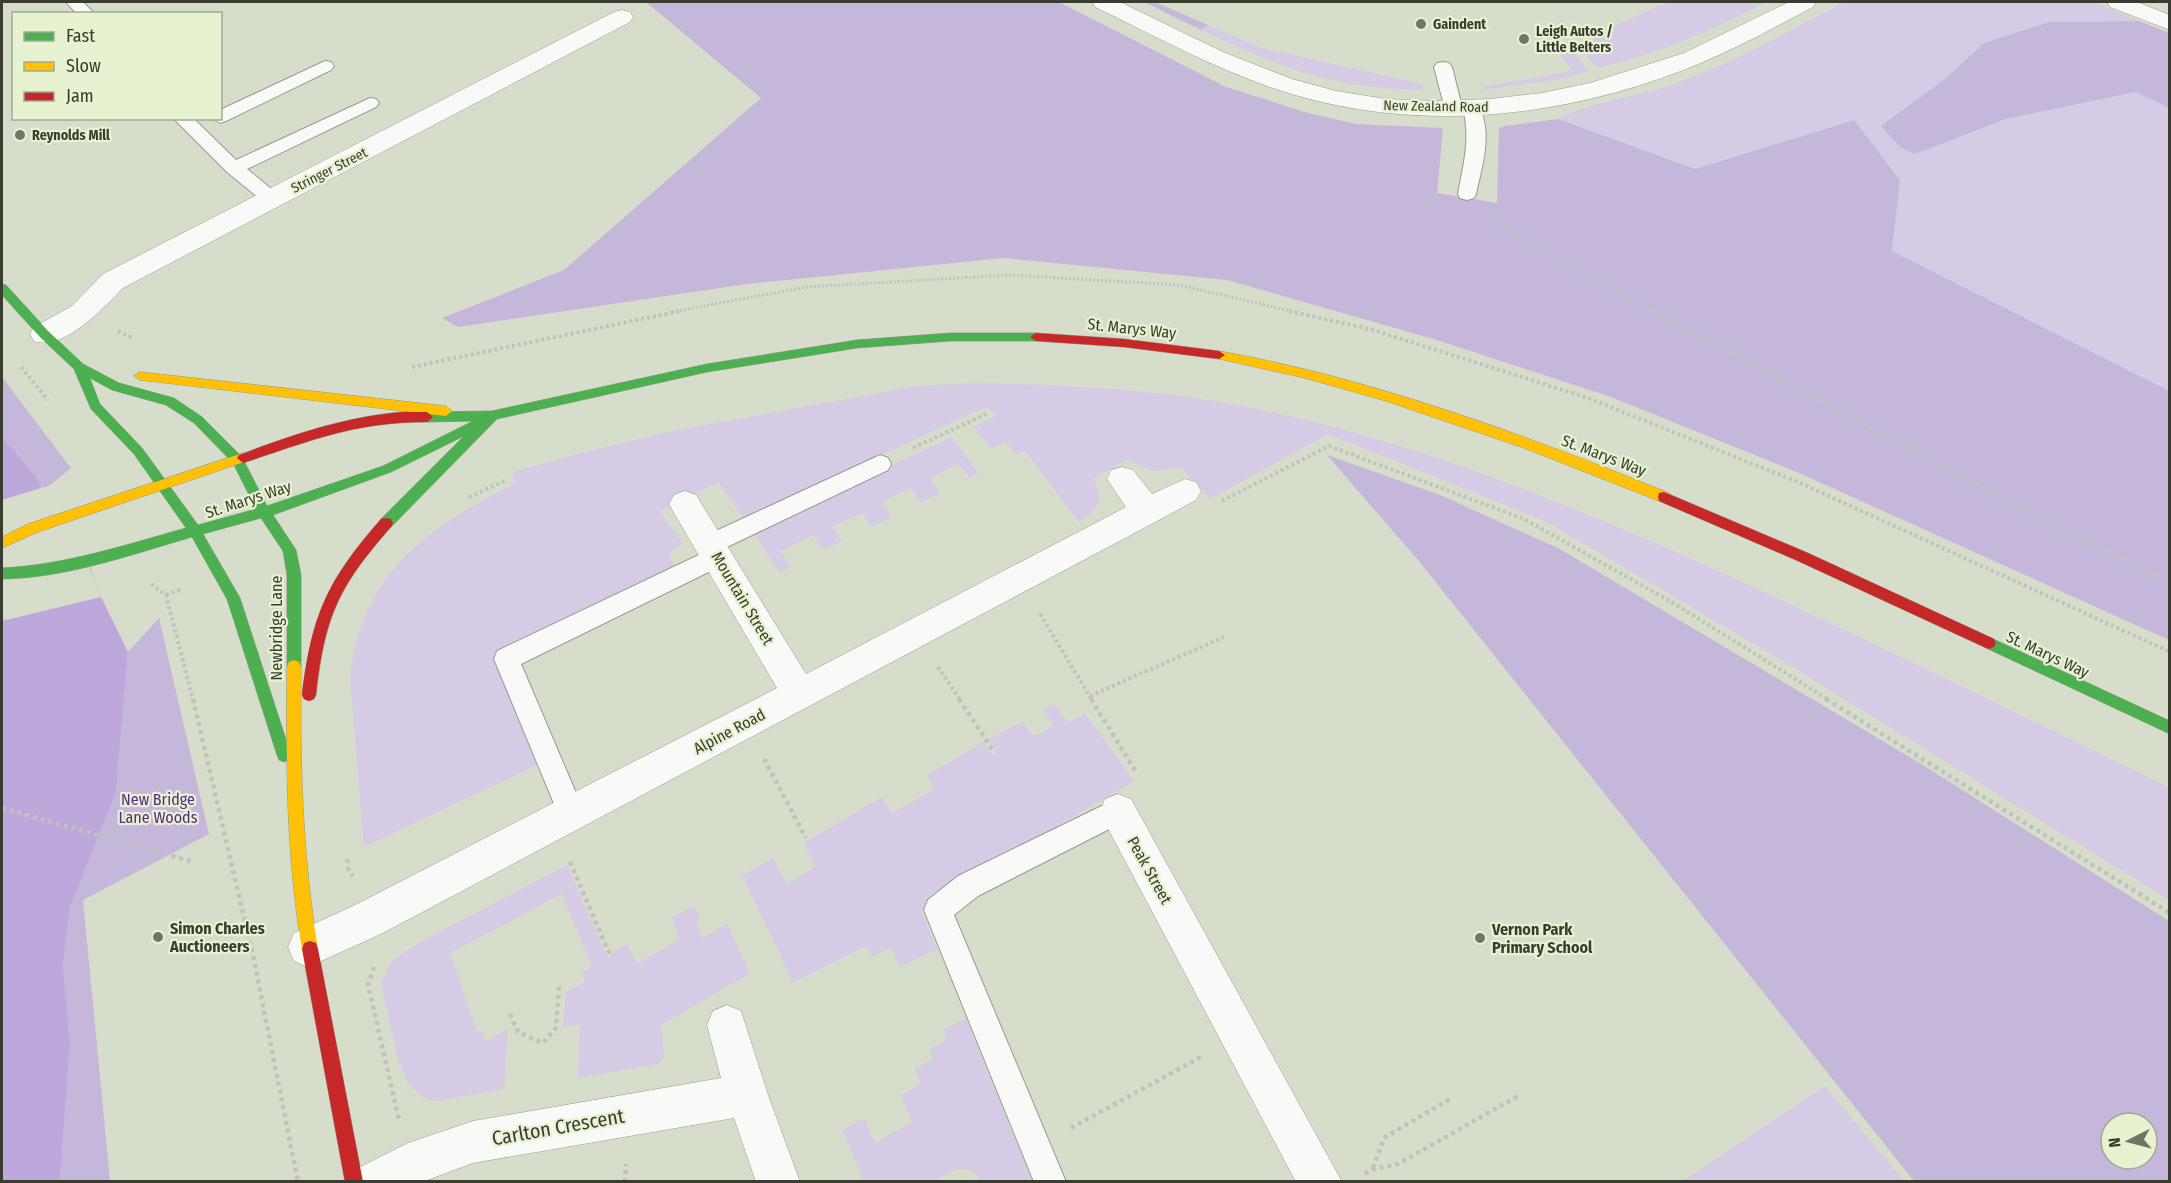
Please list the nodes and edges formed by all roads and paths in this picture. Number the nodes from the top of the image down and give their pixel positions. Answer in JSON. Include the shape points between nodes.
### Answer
{"nodes":[{"id":1,"x":1103,"y":2,"type":"edge"},
{"id":2,"x":1805,"y":2,"type":"edge"},
{"id":3,"x":2118,"y":2,"type":"edge"},
{"id":4,"x":622,"y":17,"type":"dead end"},
{"id":5,"x":2169,"y":23,"type":"edge"},
{"id":6,"x":325,"y":66,"type":"dead end"},
{"id":7,"x":1443,"y":67,"type":"dead end"},
{"id":8,"x":370,"y":103,"type":"dead end"},
{"id":9,"x":1463,"y":109,"type":"junction"},
{"id":10,"x":222,"y":117,"type":"edge"},
{"id":11,"x":209,"y":120,"type":"edge"},
{"id":12,"x":188,"y":124,"type":"edge"},
{"id":13,"x":234,"y":168,"type":"junction"},
{"id":14,"x":1467,"y":194,"type":"dead end"},
{"id":15,"x":272,"y":199,"type":"junction"},
{"id":16,"x":1478,"y":211,"type":"dead end"},
{"id":17,"x":2,"y":288,"type":"edge"},
{"id":18,"x":44,"y":334,"type":"junction"},
{"id":19,"x":79,"y":367,"type":"junction"},
{"id":20,"x":988,"y":413,"type":"dead end"},
{"id":21,"x":493,"y":417,"type":"junction"},
{"id":22,"x":238,"y":460,"type":"junction"},
{"id":23,"x":880,"y":464,"type":"joint"},
{"id":24,"x":1122,"y":479,"type":"dead end"},
{"id":25,"x":164,"y":485,"type":"junction"},
{"id":26,"x":1185,"y":491,"type":"joint"},
{"id":27,"x":686,"y":504,"type":"dead end"},
{"id":28,"x":1148,"y":511,"type":"junction"},
{"id":29,"x":264,"y":512,"type":"junction"},
{"id":30,"x":196,"y":533,"type":"junction"},
{"id":31,"x":2,"y":543,"type":"edge"},
{"id":32,"x":715,"y":550,"type":"junction"},
{"id":33,"x":2,"y":574,"type":"edge"},
{"id":34,"x":1019,"y":580,"type":"junction"},
{"id":35,"x":2169,"y":582,"type":"edge"},
{"id":36,"x":144,"y":583,"type":"dead end"},
{"id":37,"x":1224,"y":637,"type":"dead end"},
{"id":38,"x":932,"y":657,"type":"dead end"},
{"id":39,"x":800,"y":694,"type":"junction"},
{"id":40,"x":1090,"y":696,"type":"junction"},
{"id":41,"x":2169,"y":728,"type":"edge"},
{"id":42,"x":992,"y":749,"type":"dead end"},
{"id":43,"x":759,"y":750,"type":"dead end"},
{"id":44,"x":293,"y":782,"type":"junction"},
{"id":45,"x":2,"y":808,"type":"edge"},
{"id":46,"x":1118,"y":812,"type":"junction"},
{"id":47,"x":572,"y":814,"type":"junction"},
{"id":48,"x":806,"y":838,"type":"dead end"},
{"id":49,"x":566,"y":853,"type":"dead end"},
{"id":50,"x":194,"y":862,"type":"dead end"},
{"id":51,"x":2169,"y":913,"type":"edge"},
{"id":52,"x":308,"y":947,"type":"junction"},
{"id":53,"x":610,"y":954,"type":"dead end"},
{"id":54,"x":379,"y":958,"type":"dead end"},
{"id":55,"x":559,"y":986,"type":"dead end"},
{"id":56,"x":510,"y":1014,"type":"dead end"},
{"id":57,"x":727,"y":1024,"type":"dead end"},
{"id":58,"x":1240,"y":1035,"type":"junction"},
{"id":59,"x":747,"y":1095,"type":"junction"},
{"id":60,"x":1518,"y":1096,"type":"dead end"},
{"id":61,"x":394,"y":1097,"type":"dead end"},
{"id":62,"x":1450,"y":1099,"type":"dead end"},
{"id":63,"x":1036,"y":1147,"type":"junction"},
{"id":64,"x":626,"y":1160,"type":"dead end"},
{"id":65,"x":1373,"y":1169,"type":"junction"},
{"id":66,"x":1359,"y":1177,"type":"dead end"},
{"id":67,"x":298,"y":1182,"type":"edge"},
{"id":68,"x":354,"y":1182,"type":"edge"},
{"id":69,"x":375,"y":1182,"type":"edge"},
{"id":70,"x":625,"y":1182,"type":"edge"},
{"id":71,"x":778,"y":1182,"type":"edge"},
{"id":72,"x":1050,"y":1182,"type":"edge"},
{"id":73,"x":1320,"y":1182,"type":"edge"}],
"edges":[{"from":1,"to":9,"type":"street","name":"New Zealand Road","via":[[1245,70],[1286,85],[1363,104]]},
{"from":2,"to":9,"type":"street","name":"New Zealand Road","via":[[1693,57],[1632,79],[1549,99]]},
{"from":3,"to":5,"type":"street"},
{"from":4,"to":15,"type":"street","name":"Stringer Street"},
{"from":6,"to":10,"type":"lane"},
{"from":7,"to":9,"type":"lane"},
{"from":8,"to":13,"type":"lane"},
{"from":9,"to":14,"type":"lane","via":[[1477,123],[1478,149]]},
{"from":11,"to":12,"type":"lane"},
{"from":12,"to":13,"type":"lane"},
{"from":13,"to":15,"type":"lane"},
{"from":15,"to":18,"type":"street","name":"Stringer Street","via":[[113,281],[82,314]]},
{"from":16,"to":35,"type":"path","via":[[1549,255],[2045,521]]},
{"from":17,"to":18,"type":"street","name":"Newbridge Lane"},
{"from":18,"to":19,"type":"street","name":"Newbridge Lane"},
{"from":19,"to":21,"type":"street","via":[[202,386]]},
{"from":19,"to":22,"type":"street","name":"Newbridge Lane","via":[[116,387],[170,400],[198,420]]},
{"from":19,"to":25,"type":"street","name":"Newbridge Lane","via":[[95,406]]},
{"from":20,"to":23,"type":"path"},
{"from":21,"to":22,"type":"street","name":"St. Marys Way","via":[[368,418],[298,437]]},
{"from":21,"to":29,"type":"street","name":"St. Marys Way","via":[[387,469]]},
{"from":21,"to":41,"type":"street","name":"St. Marys Way","via":[[653,378],[906,339],[1060,338],[1156,346],[1259,362],[1489,429],[1666,496]]},
{"from":21,"to":44,"type":"street","via":[[407,500],[348,571],[323,616]]},
{"from":22,"to":25,"type":"street","name":"St. Marys Way"},
{"from":22,"to":29,"type":"street","name":"Newbridge Lane"},
{"from":23,"to":32,"type":"lane"},
{"from":24,"to":28,"type":"street"},
{"from":25,"to":30,"type":"street","name":"Newbridge Lane"},
{"from":25,"to":31,"type":"street","name":"St. Marys Way","via":[[33,528]]},
{"from":26,"to":28,"type":"street","name":"Alpine Road"},
{"from":26,"to":51,"type":"path","via":[[1203,511],[1329,446],[1524,519],[1670,601]]},
{"from":27,"to":32,"type":"street","name":"Mountain Street"},
{"from":28,"to":34,"type":"street","name":"Alpine Road"},
{"from":29,"to":30,"type":"street","name":"St. Marys Way"},
{"from":29,"to":44,"type":"street","name":"Newbridge Lane","via":[[289,550],[294,576]]},
{"from":30,"to":33,"type":"street","name":"St. Marys Way","via":[[36,572]]},
{"from":30,"to":44,"type":"street","name":"Newbridge Lane","via":[[232,598]]},
{"from":32,"to":39,"type":"street","name":"Mountain Street"},
{"from":32,"to":47,"type":"lane","via":[[506,659]]},
{"from":34,"to":39,"type":"street","name":"Alpine Road"},
{"from":34,"to":40,"type":"path"},
{"from":36,"to":67,"type":"path","via":[[166,595],[210,761],[252,941]]},
{"from":37,"to":40,"type":"path"},
{"from":38,"to":42,"type":"path"},
{"from":39,"to":47,"type":"street","name":"Alpine Road"},
{"from":40,"to":46,"type":"path","via":[[1151,795]]},
{"from":43,"to":48,"type":"path"},
{"from":44,"to":52,"type":"street","name":"Newbridge Lane"},
{"from":45,"to":50,"type":"path"},
{"from":46,"to":58,"type":"street","name":"Peak Street"},
{"from":46,"to":63,"type":"lane","via":[[968,886],[938,910]]},
{"from":47,"to":52,"type":"street","name":"Alpine Road"},
{"from":49,"to":53,"type":"path"},
{"from":52,"to":68,"type":"street","name":"Newbridge Lane"},
{"from":54,"to":61,"type":"path","via":[[369,985]]},
{"from":55,"to":56,"type":"path","via":[[556,1028],[543,1043],[518,1032]]},
{"from":57,"to":59,"type":"street"},
{"from":58,"to":63,"type":"path"},
{"from":58,"to":73,"type":"street","name":"Peak Street"},
{"from":59,"to":69,"type":"street","name":"Carlton Crescent","via":[[473,1142],[408,1165]]},
{"from":59,"to":71,"type":"street"},
{"from":60,"to":65,"type":"path","via":[[1398,1164]]},
{"from":62,"to":65,"type":"path","via":[[1384,1138]]},
{"from":63,"to":72,"type":"lane"},
{"from":64,"to":70,"type":"path"},
{"from":65,"to":66,"type":"path"}]}
